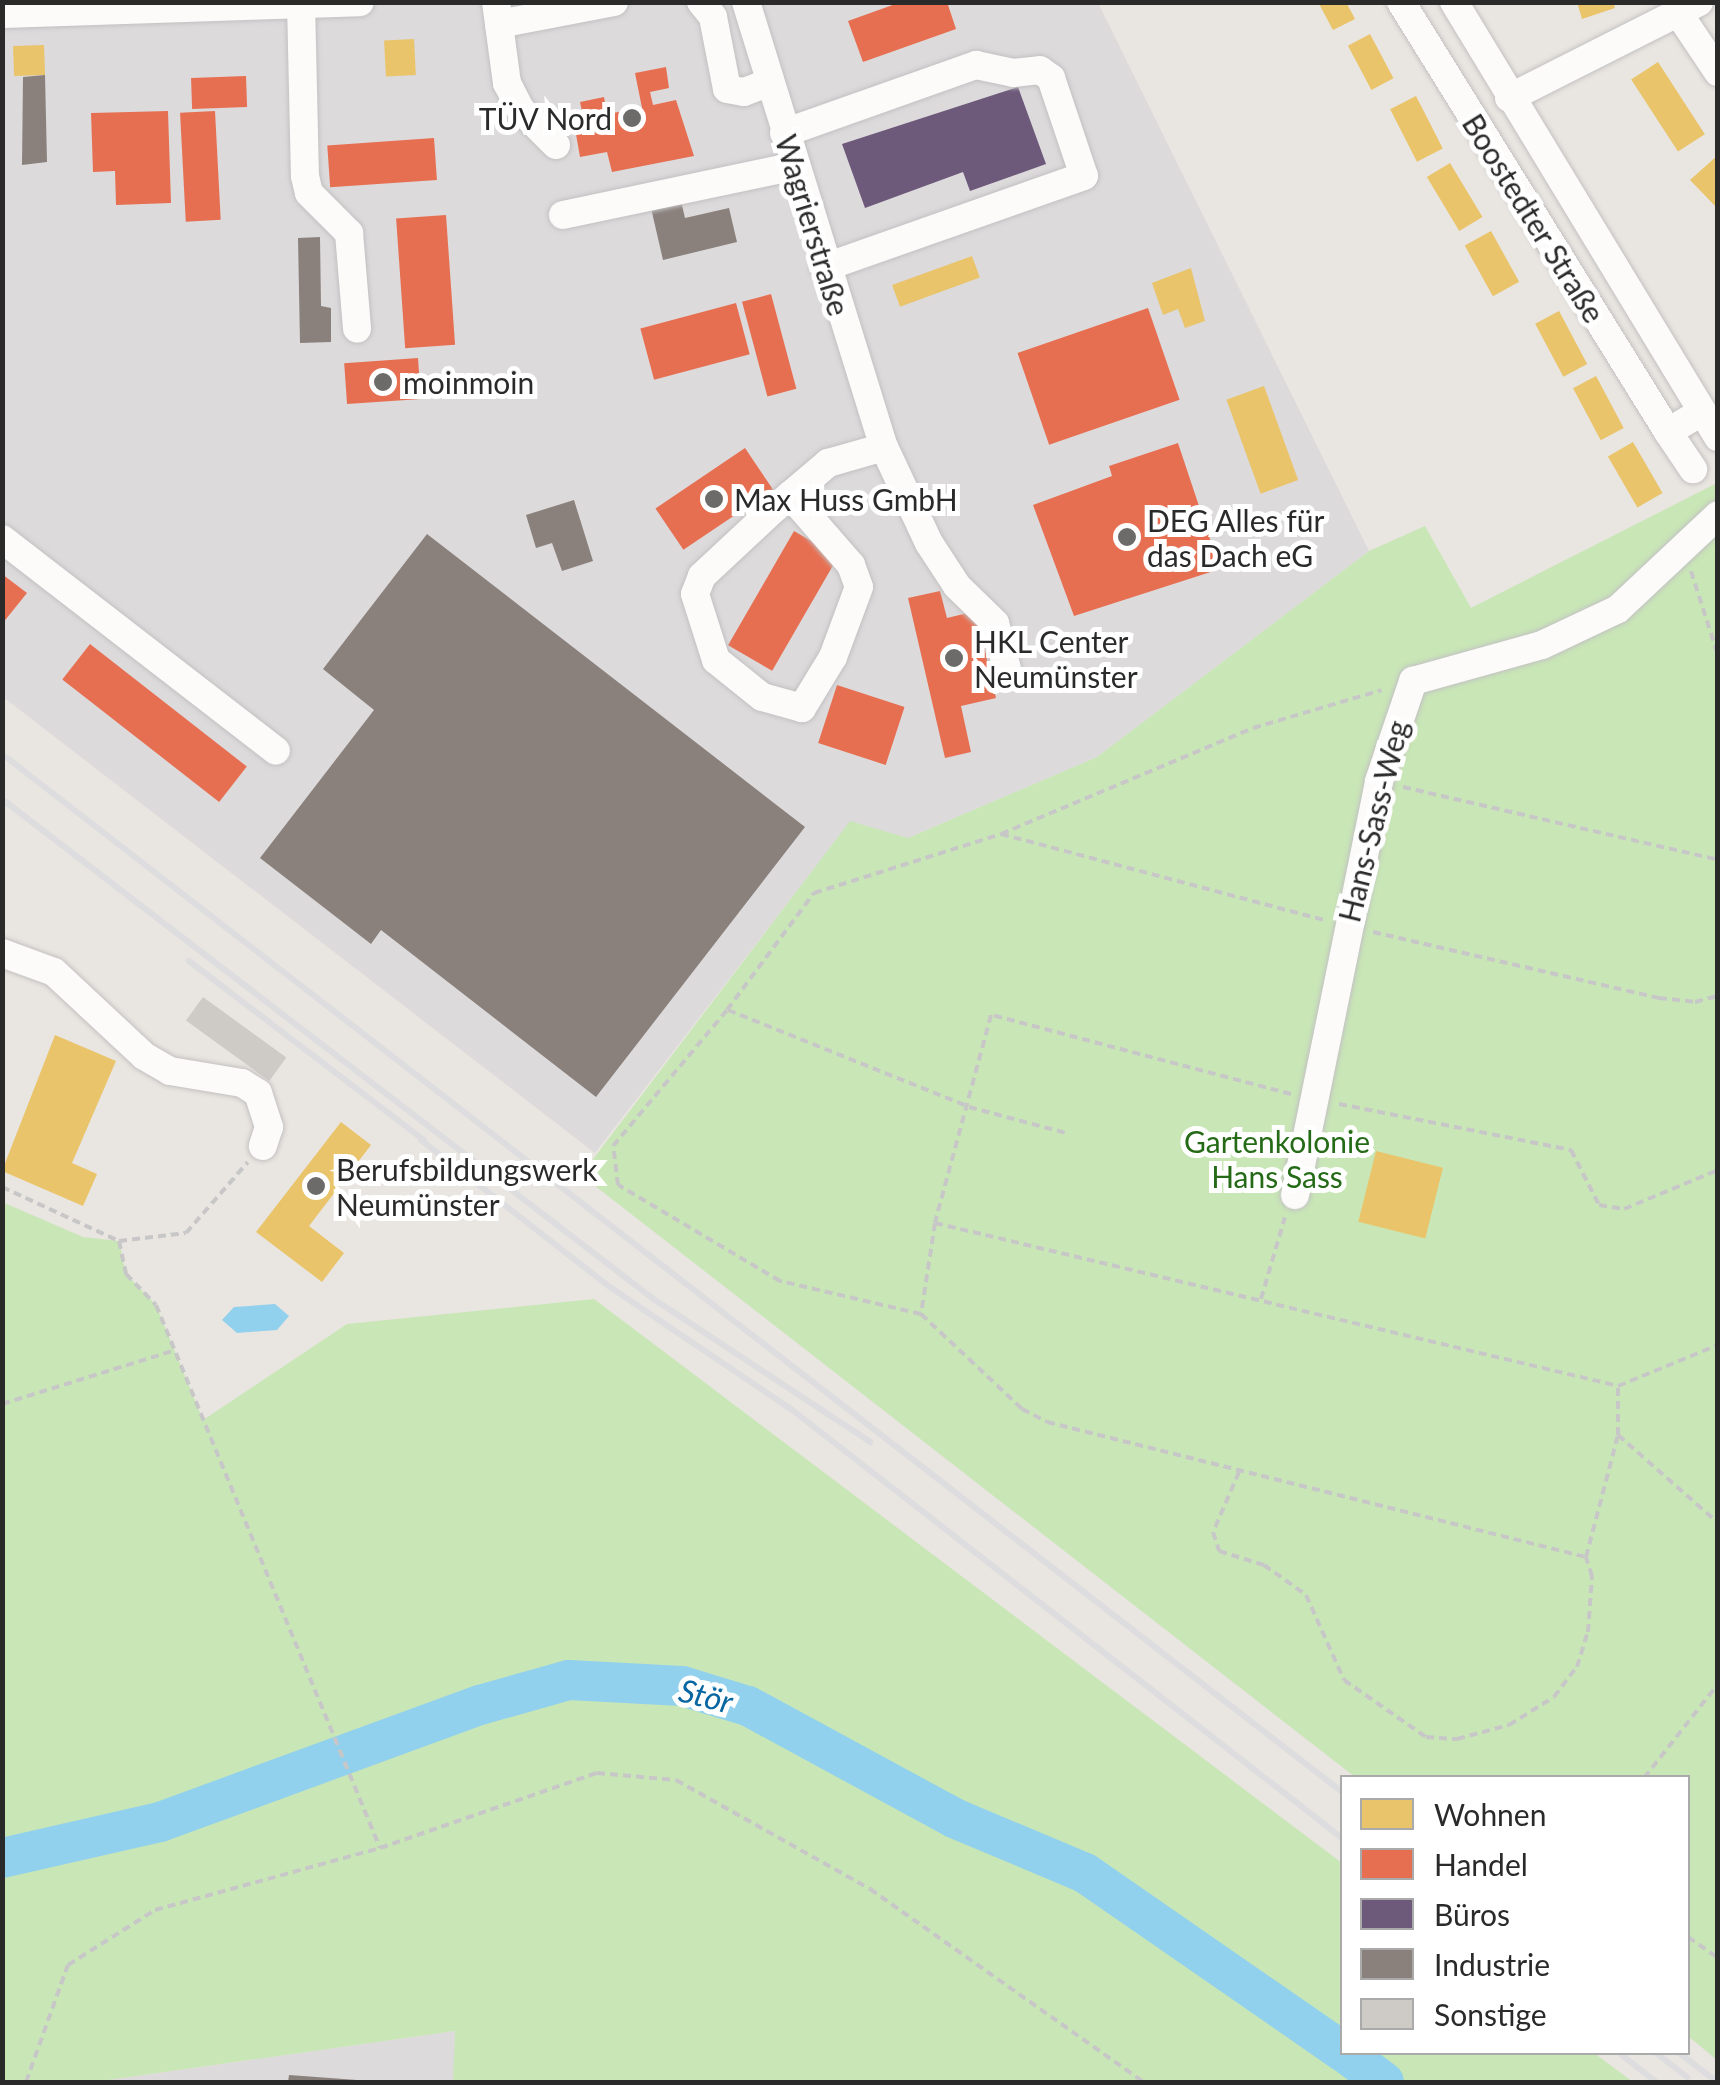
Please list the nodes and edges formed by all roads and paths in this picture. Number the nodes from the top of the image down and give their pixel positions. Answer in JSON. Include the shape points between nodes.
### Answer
{"nodes":[{"id":1,"x":360,"y":2,"type":"edge"},
{"id":2,"x":614,"y":2,"type":"edge"},
{"id":3,"x":701,"y":2,"type":"edge"},
{"id":4,"x":746,"y":2,"type":"edge"},
{"id":5,"x":1402,"y":2,"type":"edge"},
{"id":6,"x":1454,"y":2,"type":"edge"},
{"id":7,"x":301,"y":4,"type":"edge"},
{"id":8,"x":196,"y":6,"type":"edge"},
{"id":9,"x":1689,"y":8,"type":"edge"},
{"id":10,"x":497,"y":13,"type":"edge"},
{"id":11,"x":2,"y":14,"type":"edge"},
{"id":12,"x":1718,"y":72,"type":"edge"},
{"id":13,"x":770,"y":82,"type":"junction"},
{"id":14,"x":1509,"y":98,"type":"junction"},
{"id":15,"x":784,"y":133,"type":"junction"},
{"id":16,"x":556,"y":145,"type":"dead end"},
{"id":17,"x":795,"y":166,"type":"junction"},
{"id":18,"x":563,"y":216,"type":"dead end"},
{"id":19,"x":824,"y":266,"type":"junction"},
{"id":20,"x":357,"y":329,"type":"dead end"},
{"id":21,"x":1701,"y":412,"type":"junction"},
{"id":22,"x":1668,"y":432,"type":"junction"},
{"id":23,"x":1718,"y":437,"type":"edge"},
{"id":24,"x":884,"y":448,"type":"junction"},
{"id":25,"x":1693,"y":470,"type":"dead end"},
{"id":26,"x":790,"y":495,"type":"junction"},
{"id":27,"x":1718,"y":514,"type":"edge"},
{"id":28,"x":2,"y":540,"type":"edge"},
{"id":29,"x":1686,"y":547,"type":"junction"},
{"id":30,"x":1718,"y":655,"type":"edge"},
{"id":31,"x":1008,"y":672,"type":"dead end"},
{"id":32,"x":1413,"y":681,"type":"junction"},
{"id":33,"x":276,"y":751,"type":"dead end"},
{"id":34,"x":1379,"y":781,"type":"junction"},
{"id":35,"x":1718,"y":860,"type":"edge"},
{"id":36,"x":2,"y":954,"type":"edge"},
{"id":37,"x":728,"y":1010,"type":"junction"},
{"id":38,"x":1312,"y":1099,"type":"junction"},
{"id":39,"x":969,"y":1108,"type":"junction"},
{"id":40,"x":1066,"y":1133,"type":"dead end"},
{"id":41,"x":263,"y":1146,"type":"joint"},
{"id":42,"x":1718,"y":1170,"type":"edge"},
{"id":43,"x":2,"y":1187,"type":"edge"},
{"id":44,"x":1295,"y":1195,"type":"joint"},
{"id":45,"x":935,"y":1224,"type":"junction"},
{"id":46,"x":119,"y":1240,"type":"junction"},
{"id":47,"x":1261,"y":1299,"type":"junction"},
{"id":48,"x":921,"y":1314,"type":"junction"},
{"id":49,"x":1718,"y":1345,"type":"edge"},
{"id":50,"x":172,"y":1352,"type":"junction"},
{"id":51,"x":1618,"y":1386,"type":"junction"},
{"id":52,"x":2,"y":1404,"type":"edge"},
{"id":53,"x":1618,"y":1435,"type":"junction"},
{"id":54,"x":1239,"y":1471,"type":"junction"},
{"id":55,"x":1716,"y":1520,"type":"edge"},
{"id":56,"x":1586,"y":1556,"type":"junction"},
{"id":57,"x":1718,"y":1684,"type":"edge"},
{"id":58,"x":1646,"y":1775,"type":"edge"},
{"id":59,"x":380,"y":1848,"type":"junction"},
{"id":60,"x":1690,"y":1937,"type":"edge"},
{"id":61,"x":1718,"y":1958,"type":"edge"},
{"id":62,"x":26,"y":2082,"type":"edge"},
{"id":63,"x":1144,"y":2082,"type":"edge"}],
"edges":[{"from":1,"to":7,"type":"street"},
{"from":2,"to":10,"type":"street"},
{"from":3,"to":13,"type":"street","via":[[713,17],[727,89],[744,92]]},
{"from":4,"to":13,"type":"street","name":"Wagrierstraße"},
{"from":5,"to":22,"type":"street","name":"Boostedter Straße"},
{"from":6,"to":14,"type":"street","name":"Boostedter Straße"},
{"from":7,"to":8,"type":"street"},
{"from":7,"to":20,"type":"street","via":[[305,176],[308,193],[349,233]]},
{"from":8,"to":11,"type":"street"},
{"from":9,"to":12,"type":"street"},
{"from":9,"to":14,"type":"street"},
{"from":10,"to":16,"type":"street","via":[[506,83]]},
{"from":13,"to":15,"type":"street","name":"Wagrierstraße"},
{"from":14,"to":21,"type":"street","name":"Boostedter Straße"},
{"from":15,"to":17,"type":"street","name":"Wagrierstraße"},
{"from":15,"to":19,"type":"street","via":[[976,65],[1013,73],[1040,70],[1050,78],[1084,176]]},
{"from":17,"to":18,"type":"street"},
{"from":17,"to":19,"type":"street","name":"Wagrierstraße"},
{"from":19,"to":24,"type":"street","name":"Wagrierstraße"},
{"from":21,"to":22,"type":"street"},
{"from":21,"to":23,"type":"street","name":"Boostedter Straße"},
{"from":22,"to":25,"type":"street","name":"Boostedter Straße"},
{"from":24,"to":26,"type":"street","via":[[828,464]]},
{"from":24,"to":31,"type":"street","name":"Wagrierstraße","via":[[929,543],[957,586],[994,623]]},
{"from":26,"to":26,"type":"street","via":[[702,576],[695,594],[716,660],[762,697],[802,708],[833,657],[859,587],[851,565]]},
{"from":27,"to":29,"type":"street","name":"Hans-Sass-Weg"},
{"from":28,"to":33,"type":"street"},
{"from":29,"to":30,"type":"path"},
{"from":29,"to":32,"type":"street","name":"Hans-Sass-Weg","via":[[1618,609],[1542,645]]},
{"from":32,"to":34,"type":"street","name":"Hans-Sass-Weg"},
{"from":32,"to":37,"type":"path","via":[[1253,728],[1001,834],[814,893]]},
{"from":34,"to":35,"type":"path"},
{"from":34,"to":38,"type":"street","name":"Hans-Sass-Weg"},
{"from":36,"to":41,"type":"street","via":[[54,972],[144,1056],[170,1071],[242,1082],[258,1093],[269,1127]]},
{"from":37,"to":39,"type":"path"},
{"from":37,"to":48,"type":"path","via":[[613,1146],[618,1185],[780,1281]]},
{"from":38,"to":39,"type":"path","via":[[991,1015]]},
{"from":38,"to":42,"type":"path","via":[[1571,1150],[1599,1205],[1624,1209]]},
{"from":38,"to":44,"type":"street","name":"Hans-Sass-Weg"},
{"from":39,"to":40,"type":"path"},
{"from":39,"to":45,"type":"path"},
{"from":41,"to":46,"type":"path","via":[[186,1233]]},
{"from":43,"to":46,"type":"path"},
{"from":44,"to":47,"type":"path"},
{"from":45,"to":47,"type":"path"},
{"from":45,"to":48,"type":"path"},
{"from":46,"to":50,"type":"path","via":[[126,1274],[156,1305]]},
{"from":47,"to":51,"type":"path"},
{"from":48,"to":54,"type":"path","via":[[1022,1408],[1048,1422]]},
{"from":49,"to":51,"type":"path"},
{"from":50,"to":52,"type":"path"},
{"from":50,"to":59,"type":"path"},
{"from":51,"to":53,"type":"path"},
{"from":53,"to":55,"type":"path"},
{"from":53,"to":56,"type":"path"},
{"from":54,"to":56,"type":"path"},
{"from":54,"to":56,"type":"path","via":[[1213,1532],[1219,1550],[1264,1564],[1306,1595],[1344,1680],[1426,1737],[1457,1739],[1509,1724],[1554,1697],[1577,1667],[1588,1632],[1592,1576]]},
{"from":57,"to":58,"type":"path"},
{"from":59,"to":62,"type":"path","via":[[155,1910],[68,1966]]},
{"from":59,"to":63,"type":"path","via":[[597,1774],[676,1780],[870,1889]]},
{"from":60,"to":61,"type":"path"}]}
